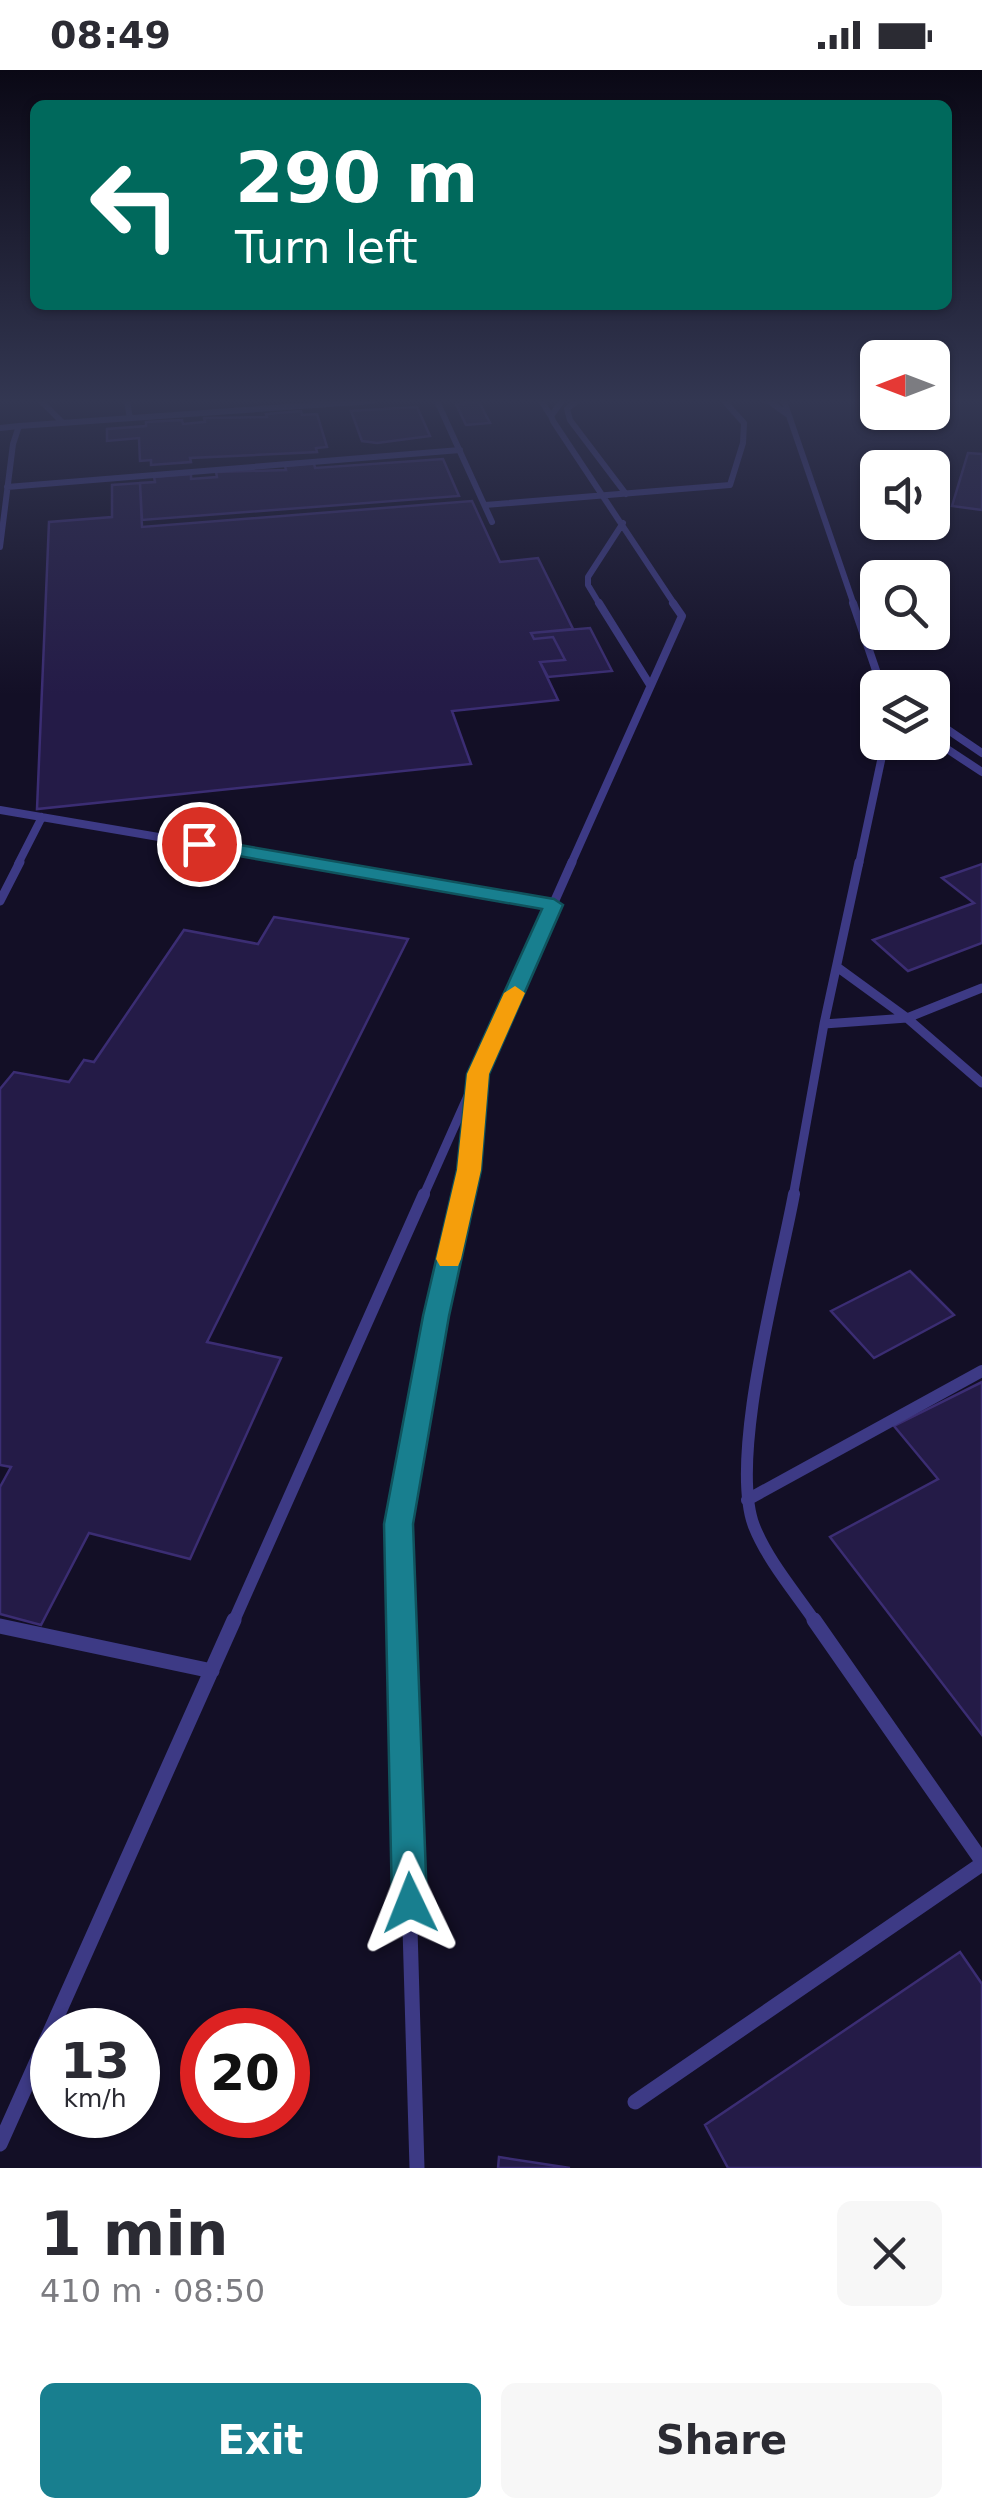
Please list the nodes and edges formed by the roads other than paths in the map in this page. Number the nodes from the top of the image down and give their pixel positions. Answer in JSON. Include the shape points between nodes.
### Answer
{"nodes":[{"id":1,"x":6,"y":499,"type":"edge"},
{"id":2,"x":483,"y":499,"type":"edge"},
{"id":3,"x":563,"y":499,"type":"edge"},
{"id":4,"x":602,"y":499,"type":"edge"},
{"id":5,"x":817,"y":499,"type":"edge"},
{"id":6,"x":486,"y":505,"type":"junction"},
{"id":7,"x":492,"y":522,"type":"dead end"},
{"id":8,"x":623,"y":523,"type":"junction"},
{"id":9,"x":0,"y":547,"type":"edge"},
{"id":10,"x":877,"y":670,"type":"edge"},
{"id":11,"x":650,"y":685,"type":"junction"},
{"id":12,"x":950,"y":732,"type":"edge"},
{"id":13,"x":950,"y":750,"type":"edge"},
{"id":14,"x":982,"y":754,"type":"edge"},
{"id":15,"x":881,"y":760,"type":"edge"},
{"id":16,"x":982,"y":772,"type":"edge"},
{"id":17,"x":0,"y":810,"type":"edge"},
{"id":18,"x":42,"y":817,"type":"junction"},
{"id":19,"x":0,"y":901,"type":"edge"},
{"id":20,"x":554,"y":905,"type":"junction"},
{"id":21,"x":836,"y":966,"type":"junction"},
{"id":22,"x":982,"y":988,"type":"edge"},
{"id":23,"x":907,"y":1018,"type":"junction"},
{"id":24,"x":824,"y":1024,"type":"junction"},
{"id":25,"x":478,"y":1074,"type":"junction"},
{"id":26,"x":982,"y":1084,"type":"edge"},
{"id":27,"x":982,"y":1370,"type":"edge"},
{"id":28,"x":747,"y":1500,"type":"junction"},
{"id":29,"x":0,"y":1626,"type":"edge"},
{"id":30,"x":212,"y":1671,"type":"junction"},
{"id":31,"x":982,"y":1862,"type":"edge"},
{"id":32,"x":635,"y":2102,"type":"dead end"},
{"id":33,"x":0,"y":2144,"type":"edge"},
{"id":34,"x":417,"y":2168,"type":"edge"}],
"edges":[{"from":1,"to":9,"type":"lane"},
{"from":2,"to":6,"type":"lane"},
{"from":3,"to":6,"type":"lane"},
{"from":4,"to":8,"type":"lane"},
{"from":5,"to":10,"type":"lane"},
{"from":6,"to":7,"type":"lane"},
{"from":8,"to":11,"type":"lane","via":[[682,616]]},
{"from":8,"to":11,"type":"lane","via":[[588,586]]},
{"from":11,"to":20,"type":"lane"},
{"from":12,"to":14,"type":"lane"},
{"from":13,"to":16,"type":"lane"},
{"from":15,"to":21,"type":"lane"},
{"from":17,"to":18,"type":"lane"},
{"from":18,"to":19,"type":"lane"},
{"from":18,"to":20,"type":"lane"},
{"from":20,"to":25,"type":"lane"},
{"from":21,"to":23,"type":"lane"},
{"from":21,"to":24,"type":"lane"},
{"from":22,"to":23,"type":"lane"},
{"from":23,"to":24,"type":"lane"},
{"from":23,"to":26,"type":"lane"},
{"from":24,"to":28,"type":"lane","via":[[754,1387]]},
{"from":25,"to":30,"type":"lane"},
{"from":25,"to":34,"type":"lane","via":[[469,1170],[398,1524]]},
{"from":27,"to":28,"type":"lane"},
{"from":28,"to":31,"type":"lane","via":[[770,1556]]},
{"from":29,"to":30,"type":"lane"},
{"from":30,"to":33,"type":"lane"},
{"from":31,"to":32,"type":"lane"}]}
